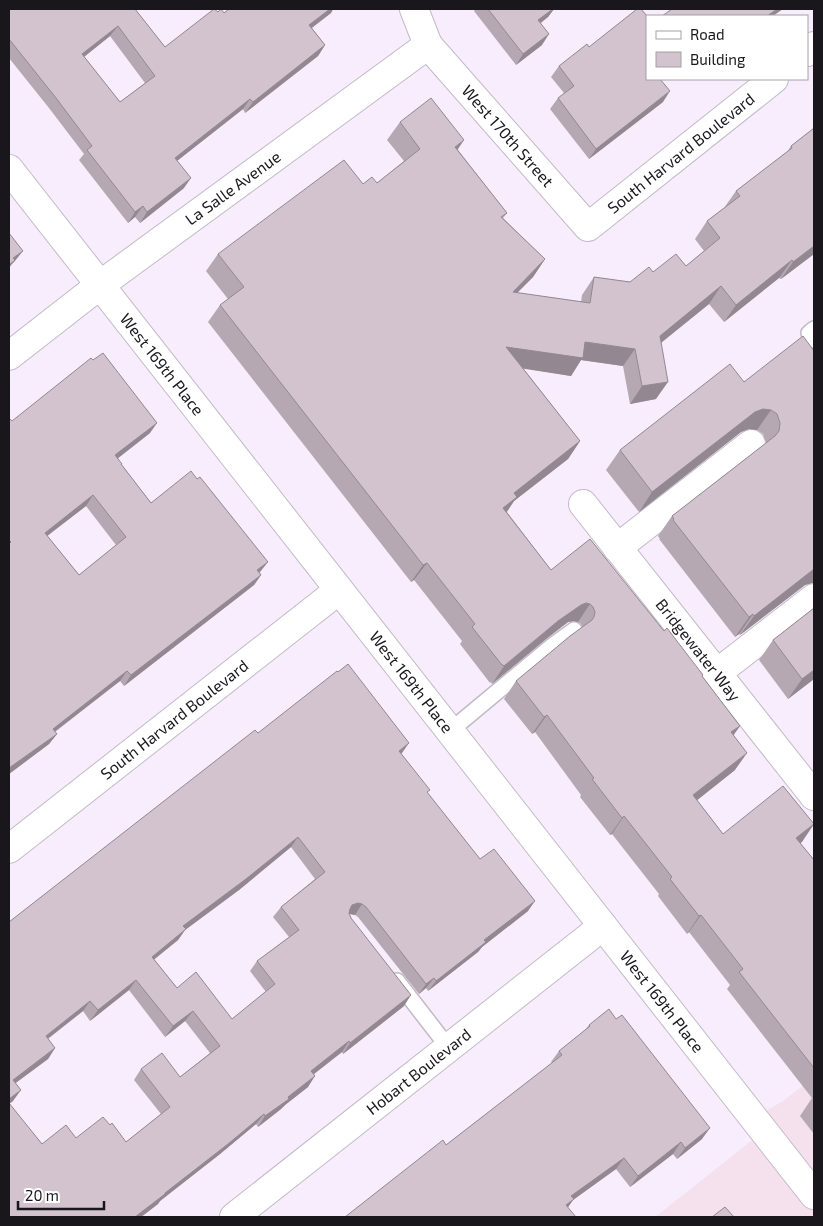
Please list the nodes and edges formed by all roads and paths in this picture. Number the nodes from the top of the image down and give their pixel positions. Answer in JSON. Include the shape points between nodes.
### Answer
{"nodes":[{"id":1,"x":414,"y":9,"type":"edge"},
{"id":2,"x":428,"y":45,"type":"junction"},
{"id":3,"x":773,"y":80,"type":"edge"},
{"id":4,"x":9,"y":169,"type":"edge"},
{"id":5,"x":588,"y":227,"type":"joint"},
{"id":6,"x":100,"y":285,"type":"junction"},
{"id":7,"x":814,"y":329,"type":"edge"},
{"id":8,"x":814,"y":340,"type":"edge"},
{"id":9,"x":9,"y":356,"type":"edge"},
{"id":10,"x":751,"y":444,"type":"dead end"},
{"id":11,"x":583,"y":504,"type":"dead end"},
{"id":12,"x":617,"y":548,"type":"junction"},
{"id":13,"x":339,"y":590,"type":"junction"},
{"id":14,"x":814,"y":598,"type":"edge"},
{"id":15,"x":574,"y":630,"type":"edge"},
{"id":16,"x":717,"y":673,"type":"junction"},
{"id":17,"x":450,"y":731,"type":"junction"},
{"id":18,"x":814,"y":795,"type":"edge"},
{"id":19,"x":9,"y":848,"type":"edge"},
{"id":20,"x":603,"y":926,"type":"junction"},
{"id":21,"x":387,"y":970,"type":"edge"},
{"id":22,"x":448,"y":1047,"type":"junction"},
{"id":23,"x":814,"y":1195,"type":"edge"},
{"id":24,"x":234,"y":1217,"type":"edge"}],
"edges":[{"from":1,"to":2,"type":"street"},
{"from":2,"to":5,"type":"street","name":"West 170th Street"},
{"from":2,"to":6,"type":"street","name":"La Salle Avenue"},
{"from":3,"to":5,"type":"street","name":"South Harvard Boulevard"},
{"from":4,"to":6,"type":"street","name":"West 169th Place"},
{"from":6,"to":9,"type":"street","name":"La Salle Avenue"},
{"from":6,"to":13,"type":"street","name":"West 169th Place"},
{"from":7,"to":8,"type":"lane","via":[[809,333]]},
{"from":10,"to":12,"type":"street"},
{"from":11,"to":12,"type":"street","name":"Bridgewater Way"},
{"from":12,"to":16,"type":"street","name":"Bridgewater Way"},
{"from":13,"to":17,"type":"street","name":"West 169th Place"},
{"from":13,"to":19,"type":"street","name":"South Harvard Boulevard"},
{"from":14,"to":16,"type":"street"},
{"from":15,"to":17,"type":"lane"},
{"from":16,"to":18,"type":"street","name":"Bridgewater Way"},
{"from":17,"to":20,"type":"street","name":"West 169th Place"},
{"from":20,"to":22,"type":"street","name":"Hobart Boulevard"},
{"from":20,"to":23,"type":"street","name":"West 169th Place"},
{"from":21,"to":22,"type":"lane"},
{"from":22,"to":24,"type":"street","name":"Hobart Boulevard"}]}
